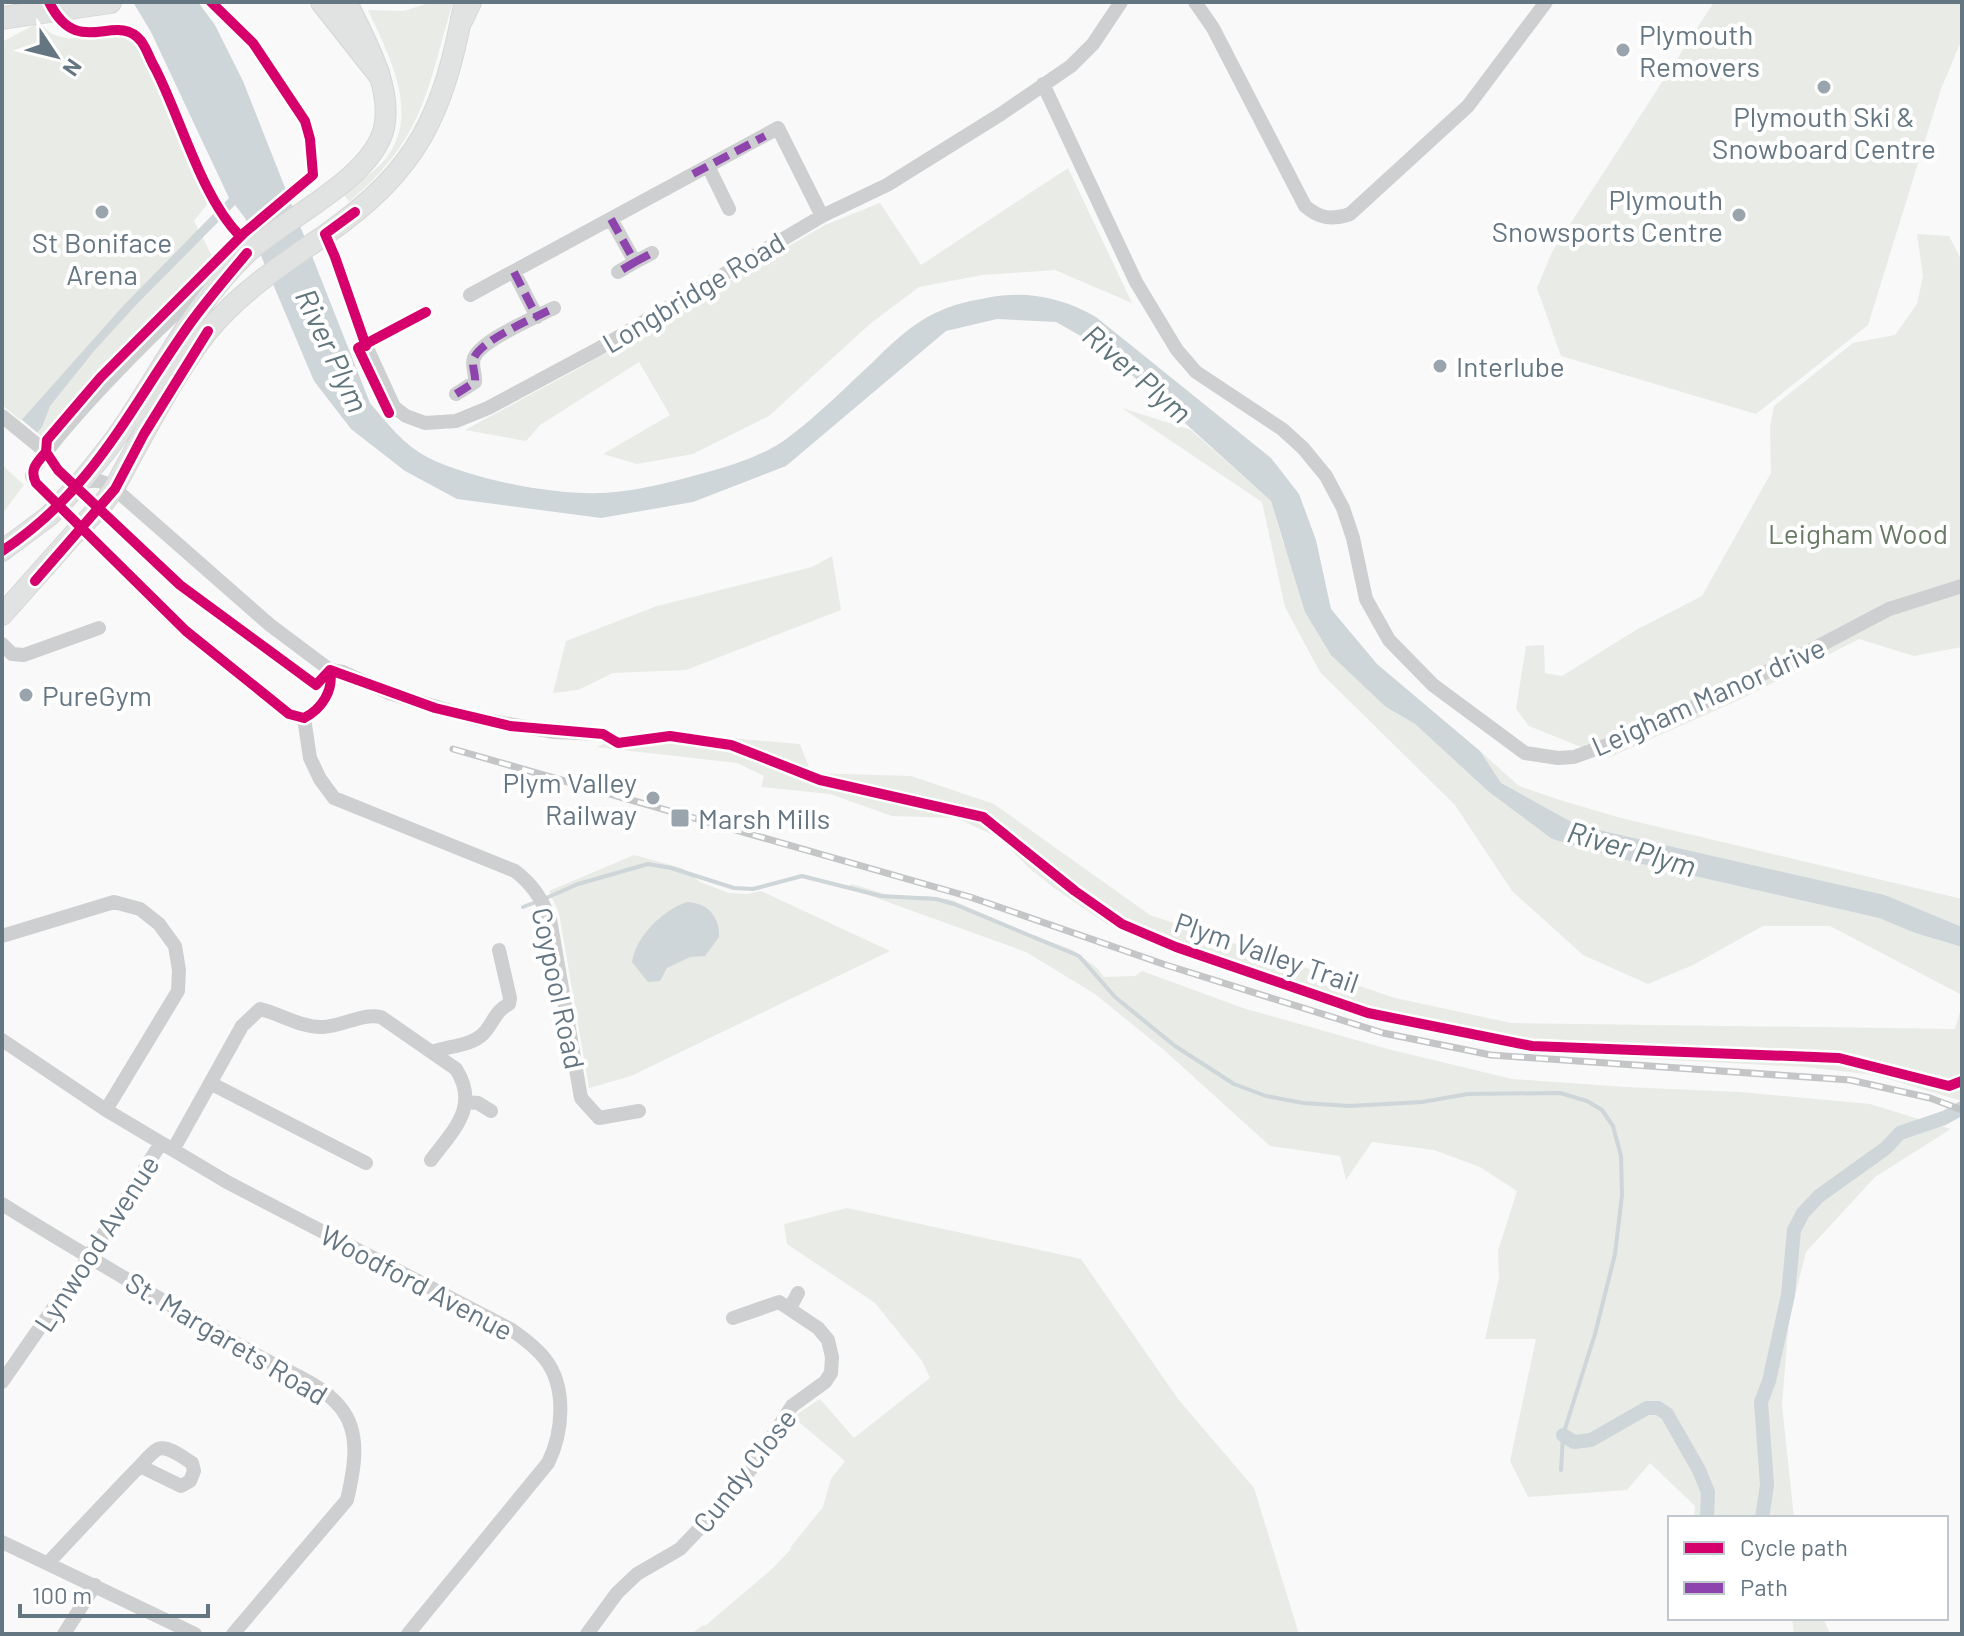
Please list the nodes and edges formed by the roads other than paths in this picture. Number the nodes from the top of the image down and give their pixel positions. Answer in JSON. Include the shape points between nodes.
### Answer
{"nodes":[{"id":1,"x":110,"y":2,"type":"edge"},
{"id":2,"x":322,"y":2,"type":"edge"},
{"id":3,"x":347,"y":2,"type":"edge"},
{"id":4,"x":1121,"y":2,"type":"edge"},
{"id":5,"x":1195,"y":2,"type":"edge"},
{"id":6,"x":1546,"y":2,"type":"edge"},
{"id":7,"x":466,"y":8,"type":"edge"},
{"id":8,"x":2,"y":18,"type":"edge"},
{"id":9,"x":378,"y":73,"type":"junction"},
{"id":10,"x":1043,"y":84,"type":"junction"},
{"id":11,"x":708,"y":166,"type":"junction"},
{"id":12,"x":729,"y":209,"type":"dead end"},
{"id":13,"x":822,"y":216,"type":"junction"},
{"id":14,"x":611,"y":219,"type":"junction"},
{"id":15,"x":317,"y":239,"type":"junction"},
{"id":16,"x":652,"y":253,"type":"dead end"},
{"id":17,"x":635,"y":262,"type":"junction"},
{"id":18,"x":514,"y":272,"type":"junction"},
{"id":19,"x":618,"y":272,"type":"dead end"},
{"id":20,"x":217,"y":289,"type":"junction"},
{"id":21,"x":470,"y":295,"type":"dead end"},
{"id":22,"x":554,"y":308,"type":"dead end"},
{"id":23,"x":537,"y":317,"type":"junction"},
{"id":24,"x":456,"y":394,"type":"dead end"},
{"id":25,"x":7,"y":420,"type":"edge"},
{"id":26,"x":40,"y":447,"type":"junction"},
{"id":27,"x":80,"y":483,"type":"junction"},
{"id":28,"x":115,"y":489,"type":"junction"},
{"id":29,"x":2,"y":551,"type":"edge"},
{"id":30,"x":1962,"y":586,"type":"edge"},
{"id":31,"x":2,"y":615,"type":"edge"},
{"id":32,"x":99,"y":628,"type":"dead end"},
{"id":33,"x":2,"y":644,"type":"edge"},
{"id":34,"x":330,"y":670,"type":"junction"},
{"id":35,"x":304,"y":718,"type":"junction"},
{"id":36,"x":603,"y":734,"type":"dead end"},
{"id":37,"x":2,"y":936,"type":"edge"},
{"id":38,"x":499,"y":950,"type":"dead end"},
{"id":39,"x":2,"y":1040,"type":"edge"},
{"id":40,"x":432,"y":1052,"type":"junction"},
{"id":41,"x":212,"y":1084,"type":"junction"},
{"id":42,"x":467,"y":1102,"type":"junction"},
{"id":43,"x":106,"y":1110,"type":"junction"},
{"id":44,"x":491,"y":1111,"type":"dead end"},
{"id":45,"x":639,"y":1111,"type":"dead end"},
{"id":46,"x":167,"y":1147,"type":"junction"},
{"id":47,"x":431,"y":1160,"type":"dead end"},
{"id":48,"x":366,"y":1163,"type":"dead end"},
{"id":49,"x":2,"y":1204,"type":"edge"},
{"id":50,"x":89,"y":1257,"type":"junction"},
{"id":51,"x":798,"y":1293,"type":"dead end"},
{"id":52,"x":790,"y":1308,"type":"junction"},
{"id":53,"x":733,"y":1318,"type":"dead end"},
{"id":54,"x":2,"y":1382,"type":"edge"},
{"id":55,"x":140,"y":1466,"type":"dead end"},
{"id":56,"x":2,"y":1542,"type":"edge"},
{"id":57,"x":48,"y":1563,"type":"junction"},
{"id":58,"x":95,"y":1585,"type":"junction"},
{"id":59,"x":59,"y":1633,"type":"edge"},
{"id":60,"x":195,"y":1634,"type":"edge"},
{"id":61,"x":233,"y":1634,"type":"edge"},
{"id":62,"x":408,"y":1634,"type":"edge"},
{"id":63,"x":587,"y":1634,"type":"edge"}],
"edges":[{"from":1,"to":8,"type":"highway"},
{"from":2,"to":9,"type":"highway"},
{"from":3,"to":9,"type":"main road"},
{"from":4,"to":10,"type":"street","name":"Longbridge Road","via":[[1093,44]]},
{"from":5,"to":6,"type":"street","via":[[1305,206],[1335,219],[1350,214],[1468,106]]},
{"from":7,"to":15,"type":"main road","via":[[443,93],[408,160]]},
{"from":9,"to":20,"type":"main road","via":[[384,127],[372,154],[347,179],[247,253]]},
{"from":10,"to":13,"type":"street","name":"Longbridge Road","via":[[887,185]]},
{"from":10,"to":30,"type":"street","name":"Leigham Manor drive","via":[[1136,282],[1177,350],[1196,372],[1303,448],[1343,508],[1366,599],[1389,640],[1433,685],[1525,753],[1574,757],[1635,735],[1889,609]]},
{"from":11,"to":12,"type":"street"},
{"from":11,"to":13,"type":"street","via":[[778,128]]},
{"from":11,"to":14,"type":"street"},
{"from":13,"to":15,"type":"street","name":"Longbridge Road","via":[[488,408],[456,421],[425,423],[394,407],[335,257]]},
{"from":14,"to":17,"type":"street"},
{"from":14,"to":18,"type":"street"},
{"from":15,"to":28,"type":"main road","via":[[208,331]]},
{"from":16,"to":17,"type":"street"},
{"from":17,"to":19,"type":"street"},
{"from":18,"to":21,"type":"street"},
{"from":18,"to":23,"type":"street"},
{"from":20,"to":26,"type":"street","via":[[193,298]]},
{"from":20,"to":27,"type":"main road"},
{"from":22,"to":23,"type":"street"},
{"from":23,"to":24,"type":"street","via":[[478,352],[475,382]]},
{"from":25,"to":26,"type":"street"},
{"from":26,"to":35,"type":"street","via":[[32,476],[36,483],[186,631],[289,714]]},
{"from":27,"to":28,"type":"street","via":[[103,480]]},
{"from":27,"to":29,"type":"main road","bridge":true,"via":[[49,516]]},
{"from":28,"to":31,"type":"main road","bridge":true},
{"from":28,"to":34,"type":"street","via":[[270,625]]},
{"from":32,"to":33,"type":"street","via":[[24,655],[12,654]]},
{"from":34,"to":35,"type":"street","via":[[328,693]]},
{"from":34,"to":36,"type":"street","via":[[474,718],[554,732]]},
{"from":35,"to":45,"type":"street","name":"Coypool Road","via":[[310,758],[334,798],[515,871],[528,881],[550,919],[581,1098],[599,1118]]},
{"from":37,"to":43,"type":"street","via":[[114,902],[140,909],[175,946],[178,991]]},
{"from":38,"to":40,"type":"street","via":[[509,1004],[472,1041]]},
{"from":39,"to":43,"type":"street","name":"Woodford Avenue"},
{"from":40,"to":41,"type":"street","name":"Lynwood Avenue","via":[[381,1017],[368,1015],[322,1027],[260,1009],[242,1026]]},
{"from":40,"to":42,"type":"street","via":[[456,1069]]},
{"from":41,"to":46,"type":"street","name":"Lynwood Avenue"},
{"from":41,"to":48,"type":"street"},
{"from":42,"to":44,"type":"street"},
{"from":42,"to":47,"type":"street"},
{"from":43,"to":46,"type":"street","name":"Woodford Avenue"},
{"from":46,"to":50,"type":"street","name":"Lynwood Avenue"},
{"from":46,"to":62,"type":"street","name":"Woodford Avenue","via":[[512,1330],[547,1362],[557,1382],[555,1449],[548,1463]]},
{"from":49,"to":50,"type":"street","name":"St. Margarets Road"},
{"from":50,"to":54,"type":"street","name":"Lynwood Avenue"},
{"from":50,"to":61,"type":"street","name":"St. Margarets Road","via":[[324,1391],[343,1409],[355,1441],[347,1500]]},
{"from":51,"to":52,"type":"street"},
{"from":52,"to":53,"type":"street","via":[[779,1302]]},
{"from":52,"to":63,"type":"street","name":"Cundy Close","via":[[828,1340],[831,1373],[792,1406],[721,1506],[680,1549],[637,1574],[617,1593]]},
{"from":55,"to":57,"type":"street"},
{"from":56,"to":57,"type":"street"},
{"from":57,"to":58,"type":"street"},
{"from":58,"to":59,"type":"street"},
{"from":58,"to":60,"type":"street"}]}
